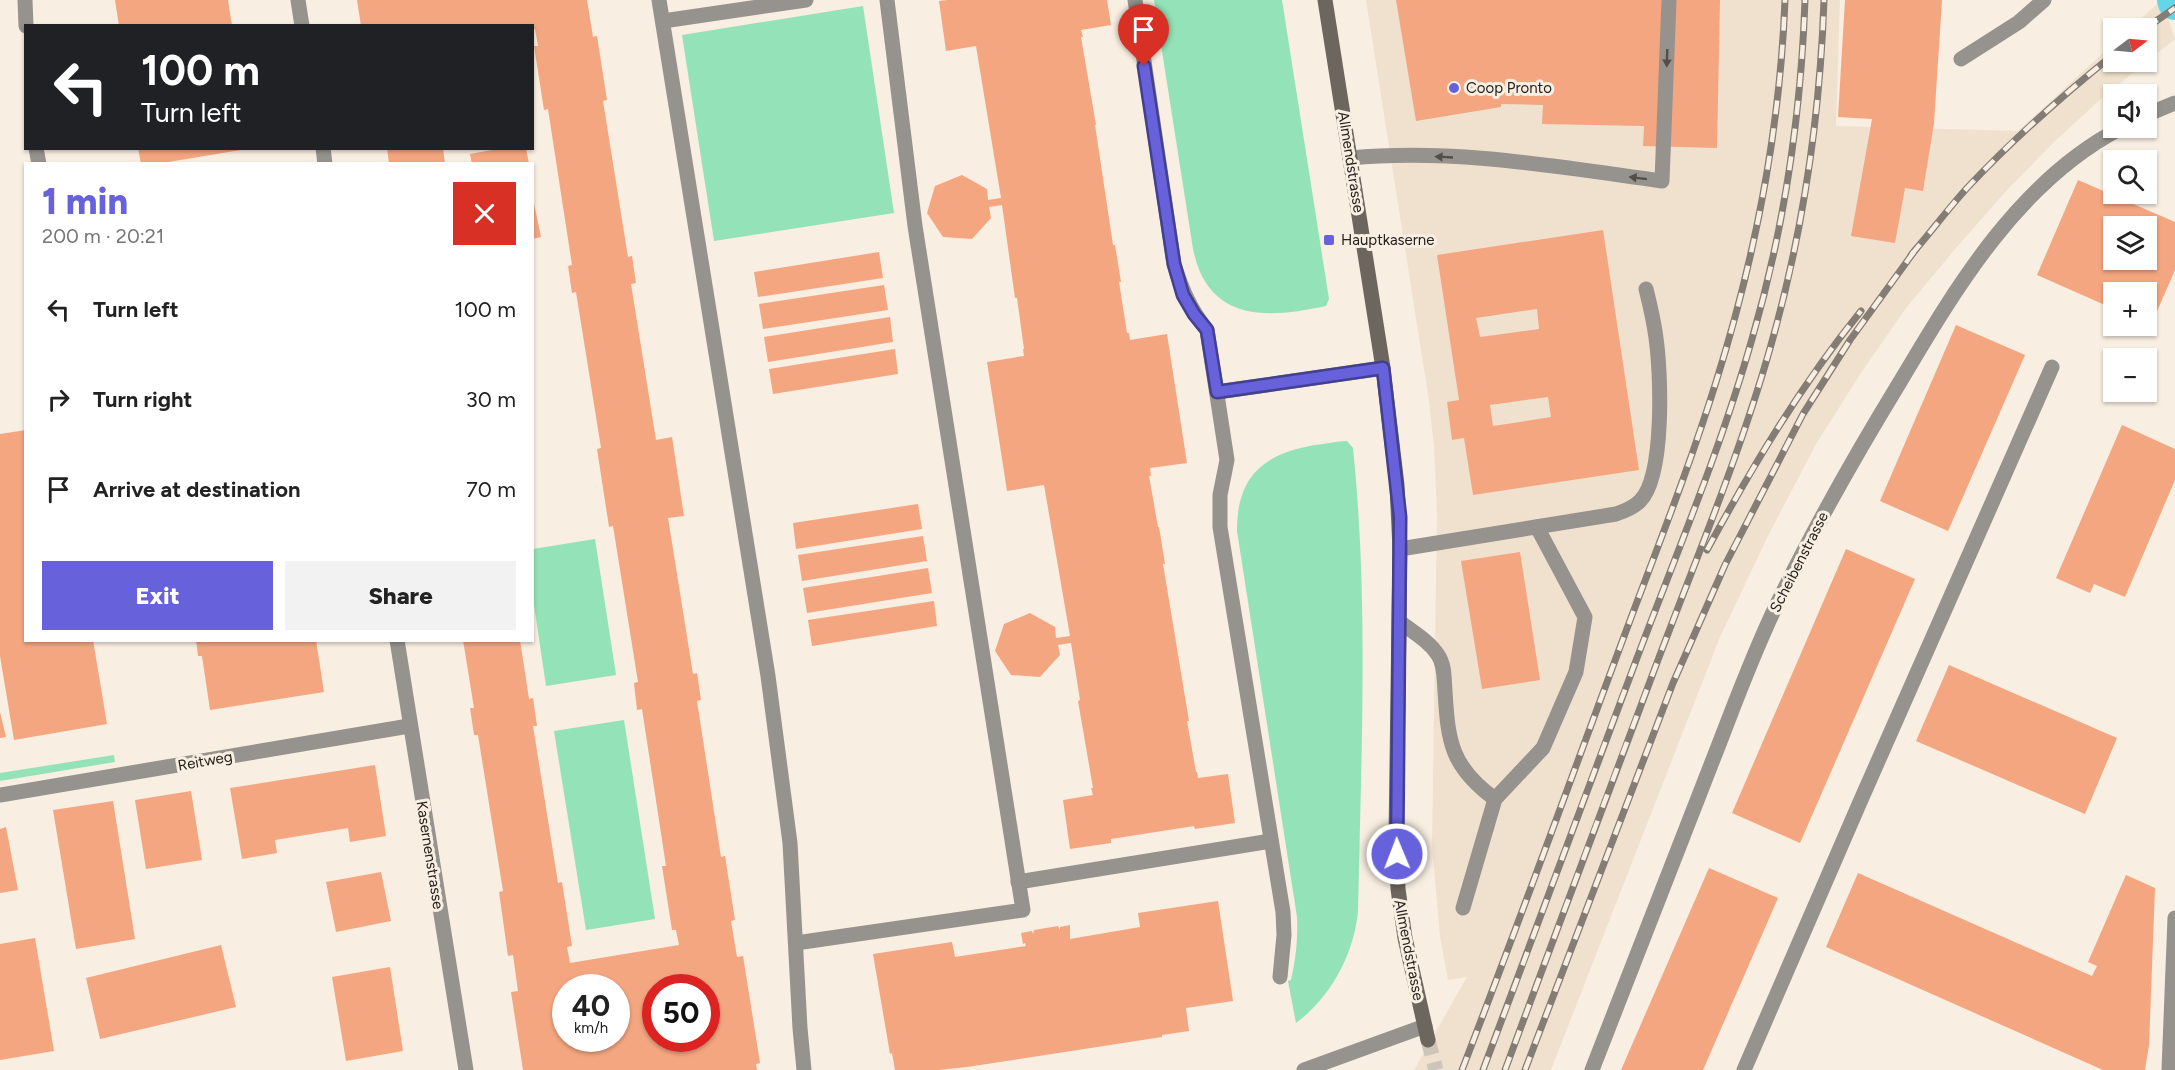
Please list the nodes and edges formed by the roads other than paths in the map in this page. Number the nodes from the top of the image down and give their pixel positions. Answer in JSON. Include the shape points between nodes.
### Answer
{"nodes":[{"id":1,"x":25,"y":0,"type":"edge"},
{"id":2,"x":298,"y":0,"type":"edge"},
{"id":3,"x":659,"y":0,"type":"edge"},
{"id":4,"x":806,"y":0,"type":"edge"},
{"id":5,"x":887,"y":0,"type":"edge"},
{"id":6,"x":1135,"y":0,"type":"edge"},
{"id":7,"x":1325,"y":0,"type":"edge"},
{"id":8,"x":1669,"y":0,"type":"edge"},
{"id":9,"x":2044,"y":0,"type":"edge"},
{"id":10,"x":663,"y":21,"type":"junction"},
{"id":11,"x":26,"y":24,"type":"edge"},
{"id":12,"x":302,"y":24,"type":"edge"},
{"id":13,"x":1961,"y":60,"type":"dead end"},
{"id":14,"x":2175,"y":102,"type":"edge"},
{"id":15,"x":2157,"y":110,"type":"edge"},
{"id":16,"x":2104,"y":138,"type":"edge"},
{"id":17,"x":1350,"y":158,"type":"junction"},
{"id":18,"x":1646,"y":289,"type":"dead end"},
{"id":19,"x":2052,"y":367,"type":"dead end"},
{"id":20,"x":1383,"y":368,"type":"junction"},
{"id":21,"x":1217,"y":392,"type":"junction"},
{"id":22,"x":1537,"y":527,"type":"junction"},
{"id":23,"x":1400,"y":549,"type":"junction"},
{"id":24,"x":1400,"y":622,"type":"junction"},
{"id":25,"x":397,"y":642,"type":"edge"},
{"id":26,"x":409,"y":726,"type":"junction"},
{"id":27,"x":0,"y":795,"type":"edge"},
{"id":28,"x":1495,"y":799,"type":"junction"},
{"id":29,"x":1272,"y":841,"type":"junction"},
{"id":30,"x":1018,"y":882,"type":"junction"},
{"id":31,"x":1463,"y":908,"type":"dead end"},
{"id":32,"x":2175,"y":918,"type":"edge"},
{"id":33,"x":796,"y":943,"type":"junction"},
{"id":34,"x":1280,"y":977,"type":"dead end"},
{"id":35,"x":1427,"y":1033,"type":"joint"},
{"id":36,"x":466,"y":1070,"type":"edge"},
{"id":37,"x":804,"y":1070,"type":"edge"},
{"id":38,"x":1304,"y":1070,"type":"edge"},
{"id":39,"x":1592,"y":1070,"type":"edge"},
{"id":40,"x":1744,"y":1070,"type":"edge"},
{"id":41,"x":2169,"y":1070,"type":"edge"}],
"edges":[{"from":1,"to":11,"type":"street"},
{"from":2,"to":12,"type":"street"},
{"from":3,"to":10,"type":"street"},
{"from":4,"to":10,"type":"street"},
{"from":5,"to":30,"type":"street","via":[[915,226]]},
{"from":6,"to":21,"type":"street","via":[[1174,264],[1183,295],[1207,330]]},
{"from":7,"to":17,"type":"main road","name":"Allmendstrasse"},
{"from":8,"to":17,"type":"street","one_way":true,"via":[[1662,181],[1502,160],[1393,154]]},
{"from":9,"to":13,"type":"street","via":[[2019,22]]},
{"from":10,"to":33,"type":"street","via":[[768,676],[790,843]]},
{"from":14,"to":15,"type":"street"},
{"from":16,"to":39,"type":"street","name":"Scheibenstrasse","via":[[2061,167],[1995,237],[1945,306],[1844,477],[1772,617]]},
{"from":17,"to":20,"type":"main road","name":"Allmendstrasse"},
{"from":18,"to":22,"type":"street","via":[[1659,369],[1658,439],[1649,487],[1641,500],[1623,511]]},
{"from":19,"to":40,"type":"street"},
{"from":20,"to":21,"type":"street"},
{"from":20,"to":23,"type":"main road","name":"Allmendstrasse","via":[[1398,485]]},
{"from":21,"to":29,"type":"street","via":[[1227,460],[1220,495],[1220,527]]},
{"from":22,"to":23,"type":"street"},
{"from":22,"to":28,"type":"street","via":[[1586,617],[1576,672],[1543,748]]},
{"from":23,"to":24,"type":"main road","name":"Allmendstrasse"},
{"from":24,"to":28,"type":"street","via":[[1440,656],[1448,732],[1460,764],[1475,785]]},
{"from":24,"to":35,"type":"main road","name":"Allmendstrasse","via":[[1398,890],[1404,938]]},
{"from":25,"to":26,"type":"street","name":"Kasernenstrasse"},
{"from":26,"to":27,"type":"street","name":"Reitweg"},
{"from":26,"to":36,"type":"street","name":"Kasernenstrasse"},
{"from":28,"to":31,"type":"street"},
{"from":29,"to":30,"type":"street"},
{"from":29,"to":34,"type":"street","via":[[1283,912]]},
{"from":30,"to":33,"type":"street","via":[[1023,910]]},
{"from":32,"to":41,"type":"street"},
{"from":33,"to":37,"type":"street"},
{"from":35,"to":38,"type":"street"}]}
